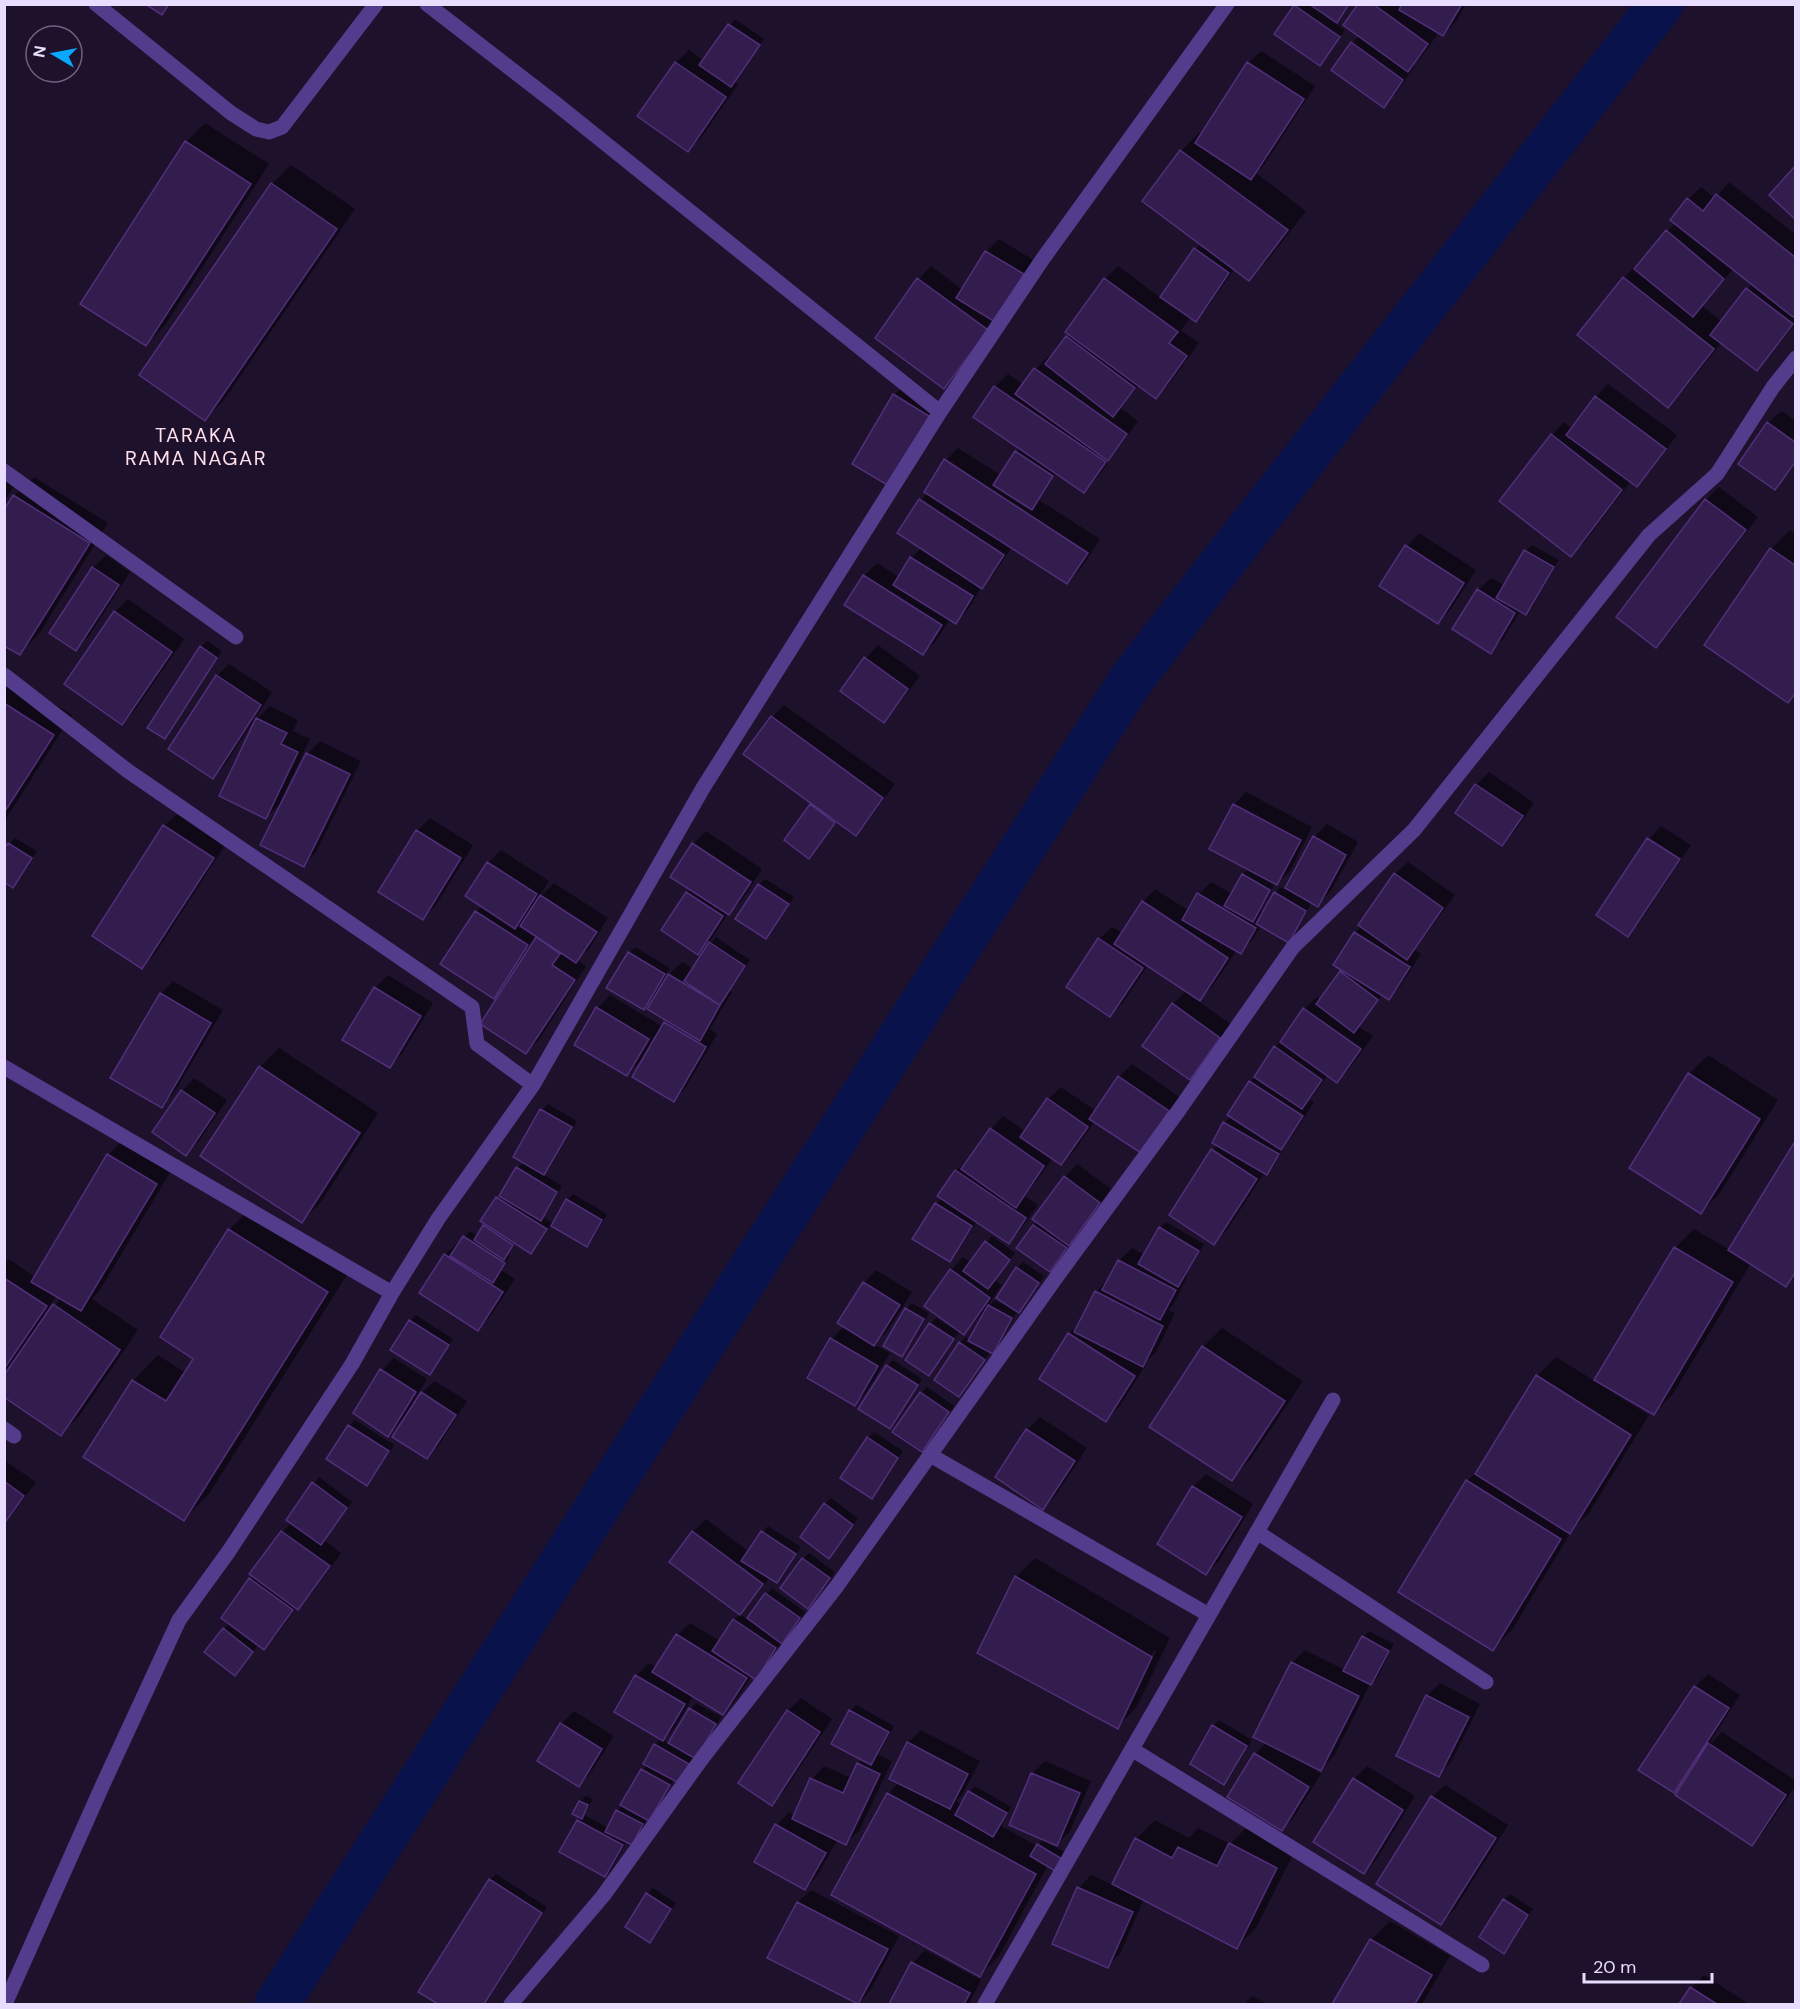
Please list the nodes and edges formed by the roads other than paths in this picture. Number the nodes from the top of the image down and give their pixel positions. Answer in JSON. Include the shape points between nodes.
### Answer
{"nodes":[{"id":1,"x":96,"y":4,"type":"edge"},
{"id":2,"x":376,"y":4,"type":"edge"},
{"id":3,"x":427,"y":4,"type":"edge"},
{"id":4,"x":1227,"y":4,"type":"edge"},
{"id":5,"x":1796,"y":358,"type":"edge"},
{"id":6,"x":940,"y":412,"type":"junction"},
{"id":7,"x":4,"y":471,"type":"edge"},
{"id":8,"x":236,"y":637,"type":"dead end"},
{"id":9,"x":4,"y":675,"type":"edge"},
{"id":10,"x":5,"y":1068,"type":"edge"},
{"id":11,"x":533,"y":1085,"type":"junction"},
{"id":12,"x":392,"y":1293,"type":"junction"},
{"id":13,"x":1334,"y":1400,"type":"dead end"},
{"id":14,"x":930,"y":1455,"type":"junction"},
{"id":15,"x":1257,"y":1532,"type":"junction"},
{"id":16,"x":1209,"y":1615,"type":"junction"},
{"id":17,"x":1486,"y":1682,"type":"dead end"},
{"id":18,"x":1132,"y":1750,"type":"junction"},
{"id":19,"x":1482,"y":1965,"type":"dead end"},
{"id":20,"x":988,"y":2003,"type":"edge"},
{"id":21,"x":5,"y":2004,"type":"edge"},
{"id":22,"x":511,"y":2004,"type":"edge"}],
"edges":[{"from":1,"to":2,"type":"street","via":[[231,113],[256,129],[269,132],[282,127]]},
{"from":3,"to":6,"type":"street"},
{"from":4,"to":6,"type":"street","via":[[1042,260]]},
{"from":5,"to":14,"type":"street","via":[[1717,474],[1649,535],[1414,830],[1293,947]]},
{"from":6,"to":11,"type":"street","via":[[703,788]]},
{"from":7,"to":8,"type":"street"},
{"from":9,"to":11,"type":"street","via":[[128,771],[472,1006],[477,1044]]},
{"from":10,"to":12,"type":"street"},
{"from":11,"to":12,"type":"street","via":[[438,1219]]},
{"from":12,"to":21,"type":"street","via":[[352,1364],[179,1620]]},
{"from":13,"to":15,"type":"street"},
{"from":14,"to":16,"type":"street"},
{"from":14,"to":22,"type":"street","via":[[837,1586],[703,1757],[603,1896]]},
{"from":15,"to":16,"type":"street"},
{"from":15,"to":17,"type":"street"},
{"from":16,"to":18,"type":"street"},
{"from":18,"to":19,"type":"street"},
{"from":18,"to":20,"type":"street"}]}
